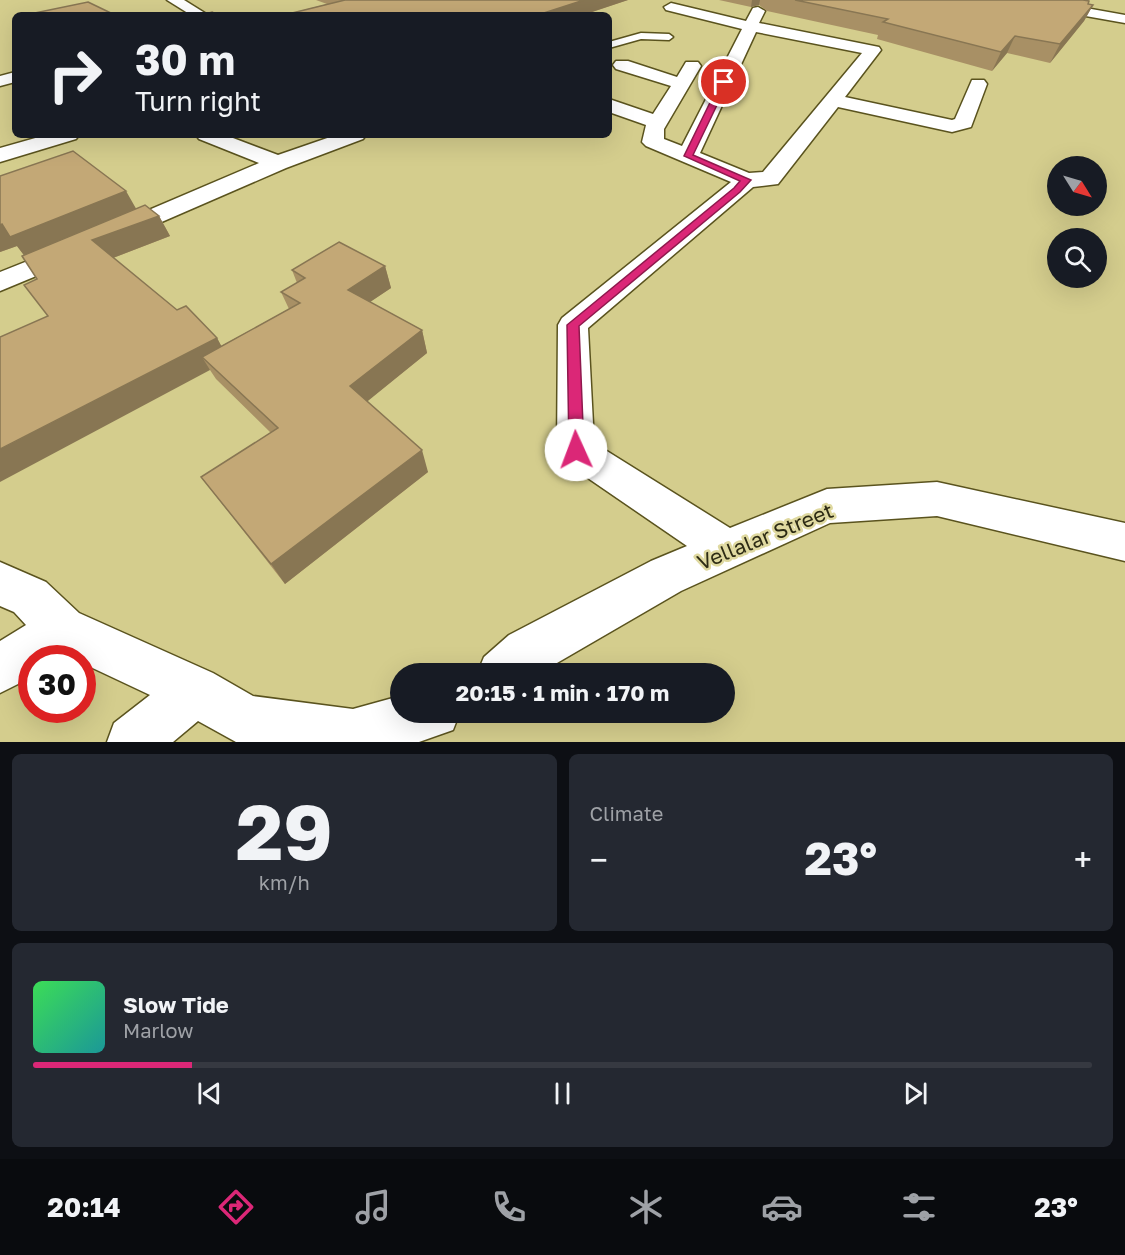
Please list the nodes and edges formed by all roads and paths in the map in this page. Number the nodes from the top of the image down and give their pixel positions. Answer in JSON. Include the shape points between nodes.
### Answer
{"nodes":[{"id":1,"x":174,"y":0,"type":"edge"},
{"id":2,"x":1018,"y":0,"type":"edge"},
{"id":3,"x":671,"y":7,"type":"dead end"},
{"id":4,"x":196,"y":12,"type":"edge"},
{"id":5,"x":755,"y":19,"type":"junction"},
{"id":6,"x":1125,"y":19,"type":"edge"},
{"id":7,"x":669,"y":38,"type":"dead end"},
{"id":8,"x":612,"y":44,"type":"edge"},
{"id":9,"x":622,"y":65,"type":"dead end"},
{"id":10,"x":692,"y":66,"type":"dead end"},
{"id":11,"x":681,"y":84,"type":"junction"},
{"id":12,"x":978,"y":84,"type":"dead end"},
{"id":13,"x":832,"y":100,"type":"junction"},
{"id":14,"x":612,"y":106,"type":"edge"},
{"id":15,"x":658,"y":123,"type":"junction"},
{"id":16,"x":59,"y":138,"type":"edge"},
{"id":17,"x":214,"y":138,"type":"edge"},
{"id":18,"x":348,"y":138,"type":"edge"},
{"id":19,"x":0,"y":155,"type":"edge"},
{"id":20,"x":688,"y":156,"type":"junction"},
{"id":21,"x":278,"y":163,"type":"junction"},
{"id":22,"x":746,"y":180,"type":"junction"},
{"id":23,"x":0,"y":282,"type":"edge"},
{"id":24,"x":1125,"y":542,"type":"edge"},
{"id":25,"x":727,"y":550,"type":"junction"},
{"id":26,"x":0,"y":583,"type":"edge"},
{"id":27,"x":63,"y":629,"type":"junction"},
{"id":28,"x":514,"y":663,"type":"edge"},
{"id":29,"x":0,"y":669,"type":"edge"},
{"id":30,"x":195,"y":691,"type":"junction"},
{"id":31,"x":396,"y":723,"type":"edge"},
{"id":32,"x":133,"y":742,"type":"edge"}],
"edges":[{"from":1,"to":4,"type":"street"},
{"from":2,"to":6,"type":"street"},
{"from":3,"to":5,"type":"street","via":[[721,18]]},
{"from":5,"to":13,"type":"street","via":[[873,50]]},
{"from":5,"to":20,"type":"street"},
{"from":7,"to":8,"type":"lane","via":[[641,36]]},
{"from":9,"to":11,"type":"street"},
{"from":10,"to":11,"type":"street"},
{"from":11,"to":15,"type":"street"},
{"from":12,"to":13,"type":"street","via":[[964,123],[952,126]]},
{"from":13,"to":22,"type":"street","via":[[770,179]]},
{"from":14,"to":15,"type":"street"},
{"from":15,"to":20,"type":"street","via":[[653,142]]},
{"from":16,"to":19,"type":"street"},
{"from":17,"to":21,"type":"street"},
{"from":18,"to":21,"type":"street"},
{"from":20,"to":22,"type":"street"},
{"from":21,"to":23,"type":"street"},
{"from":22,"to":25,"type":"street","via":[[573,325],[576,450]]},
{"from":24,"to":25,"type":"street","name":"Vellalar Street","via":[[938,499],[827,506]]},
{"from":25,"to":28,"type":"street","name":"Vellalar Street","via":[[666,576],[526,652]]},
{"from":26,"to":27,"type":"street","via":[[30,597]]},
{"from":27,"to":29,"type":"street"},
{"from":27,"to":30,"type":"street"},
{"from":30,"to":31,"type":"street","via":[[247,721],[353,735]]},
{"from":30,"to":32,"type":"street"}]}
